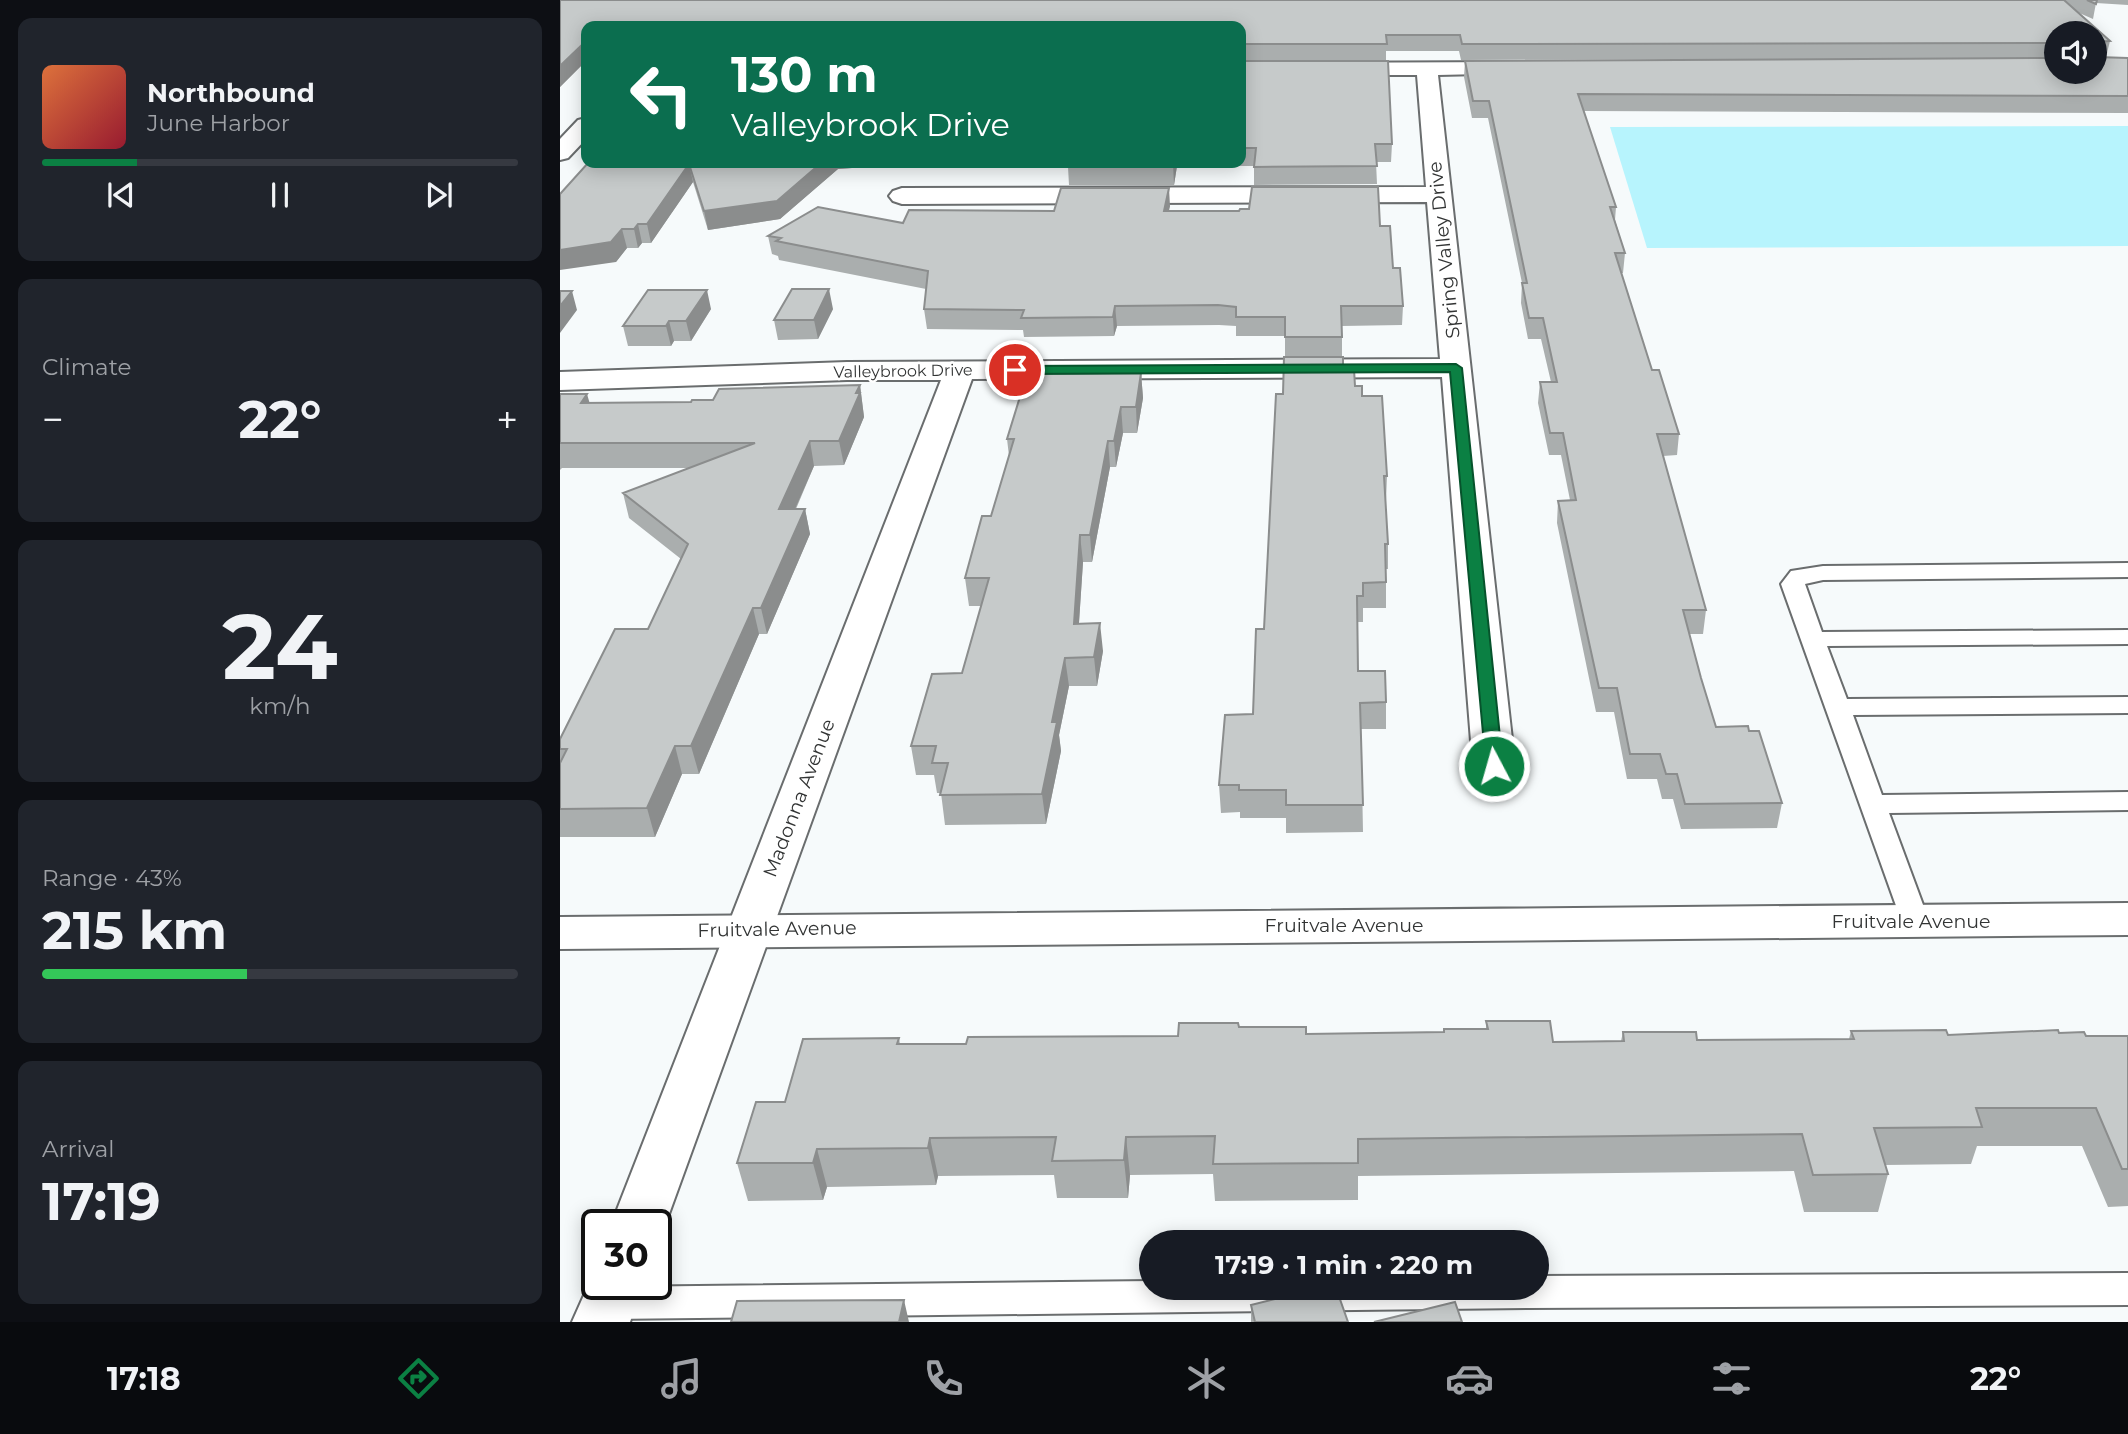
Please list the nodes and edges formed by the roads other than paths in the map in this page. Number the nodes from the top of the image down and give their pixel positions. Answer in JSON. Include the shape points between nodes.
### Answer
{"nodes":[{"id":1,"x":1427,"y":68,"type":"junction"},
{"id":2,"x":1539,"y":68,"type":"edge"},
{"id":3,"x":1246,"y":69,"type":"edge"},
{"id":4,"x":581,"y":130,"type":"edge"},
{"id":5,"x":560,"y":153,"type":"edge"},
{"id":6,"x":1439,"y":194,"type":"junction"},
{"id":7,"x":902,"y":196,"type":"dead end"},
{"id":8,"x":1456,"y":368,"type":"junction"},
{"id":9,"x":960,"y":370,"type":"junction"},
{"id":10,"x":560,"y":381,"type":"edge"},
{"id":11,"x":2128,"y":570,"type":"edge"},
{"id":12,"x":2128,"y":637,"type":"edge"},
{"id":13,"x":1812,"y":639,"type":"junction"},
{"id":14,"x":2128,"y":705,"type":"edge"},
{"id":15,"x":1837,"y":707,"type":"junction"},
{"id":16,"x":1494,"y":766,"type":"dead end"},
{"id":17,"x":2128,"y":801,"type":"edge"},
{"id":18,"x":1872,"y":804,"type":"junction"},
{"id":19,"x":2128,"y":919,"type":"edge"},
{"id":20,"x":1914,"y":920,"type":"junction"},
{"id":21,"x":750,"y":929,"type":"junction"},
{"id":22,"x":560,"y":933,"type":"edge"},
{"id":23,"x":644,"y":1209,"type":"edge"},
{"id":24,"x":2128,"y":1289,"type":"edge"},
{"id":25,"x":608,"y":1303,"type":"edge"}],
"edges":[{"from":1,"to":2,"type":"street"},
{"from":1,"to":3,"type":"street"},
{"from":1,"to":6,"type":"street","name":"Spring Valley Drive"},
{"from":4,"to":5,"type":"street"},
{"from":6,"to":7,"type":"street"},
{"from":6,"to":8,"type":"street","name":"Spring Valley Drive"},
{"from":8,"to":9,"type":"street","name":"Valleybrook Drive"},
{"from":8,"to":16,"type":"street","name":"Spring Valley Drive"},
{"from":9,"to":10,"type":"street","name":"Valleybrook Drive"},
{"from":9,"to":21,"type":"street","name":"Madonna Avenue"},
{"from":11,"to":13,"type":"lane","via":[[1799,576],[1793,584]]},
{"from":12,"to":13,"type":"lane"},
{"from":13,"to":15,"type":"lane"},
{"from":14,"to":15,"type":"lane"},
{"from":15,"to":18,"type":"lane"},
{"from":17,"to":18,"type":"lane"},
{"from":18,"to":20,"type":"lane"},
{"from":19,"to":20,"type":"street","name":"Fruitvale Avenue"},
{"from":20,"to":21,"type":"street","name":"Fruitvale Avenue"},
{"from":21,"to":22,"type":"street","name":"Fruitvale Avenue"},
{"from":21,"to":23,"type":"street","name":"Madonna Avenue"},
{"from":24,"to":25,"type":"lane"}]}
